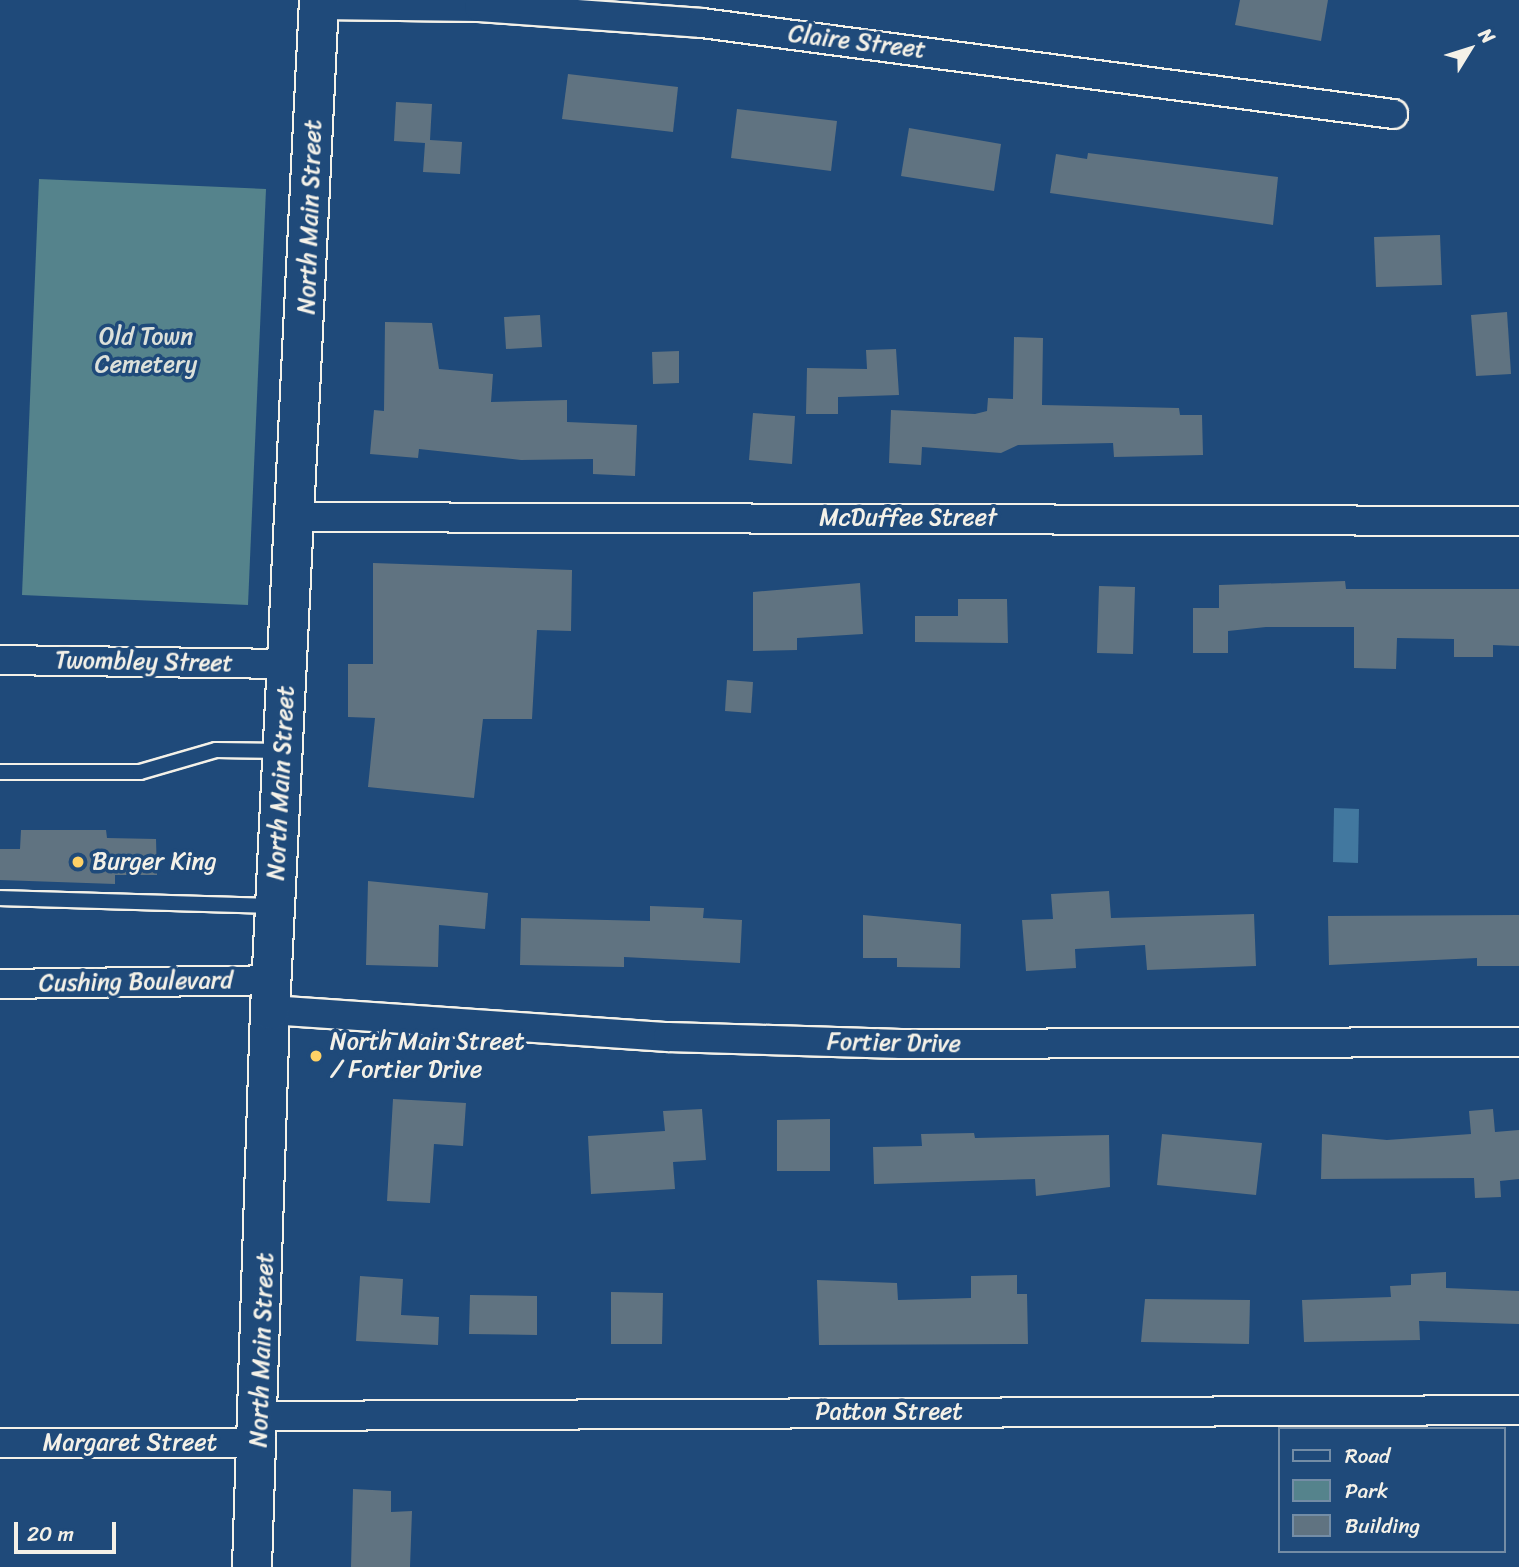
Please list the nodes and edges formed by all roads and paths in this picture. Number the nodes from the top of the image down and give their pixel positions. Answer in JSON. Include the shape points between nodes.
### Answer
{"nodes":[{"id":1,"x":319,"y":2,"type":"edge"},
{"id":2,"x":1392,"y":114,"type":"dead end"},
{"id":3,"x":298,"y":517,"type":"junction"},
{"id":4,"x":1519,"y":521,"type":"edge"},
{"id":5,"x":0,"y":660,"type":"edge"},
{"id":6,"x":287,"y":664,"type":"junction"},
{"id":7,"x":283,"y":751,"type":"junction"},
{"id":8,"x":0,"y":772,"type":"edge"},
{"id":9,"x":0,"y":898,"type":"edge"},
{"id":10,"x":276,"y":906,"type":"junction"},
{"id":11,"x":0,"y":984,"type":"edge"},
{"id":12,"x":271,"y":995,"type":"junction"},
{"id":13,"x":1519,"y":1042,"type":"edge"},
{"id":14,"x":1519,"y":1410,"type":"edge"},
{"id":15,"x":260,"y":1430,"type":"junction"},
{"id":16,"x":0,"y":1443,"type":"edge"},
{"id":17,"x":253,"y":1567,"type":"edge"}],
"edges":[{"from":1,"to":2,"type":"street","name":"Claire Street","via":[[479,7],[702,23]]},
{"from":1,"to":3,"type":"main road","name":"North Main Street"},
{"from":3,"to":4,"type":"street","name":"McDuffee Street"},
{"from":3,"to":6,"type":"main road","name":"North Main Street"},
{"from":5,"to":6,"type":"street","name":"Twombley Street"},
{"from":6,"to":7,"type":"main road","name":"North Main Street"},
{"from":7,"to":8,"type":"lane","via":[[216,750],[140,772]]},
{"from":7,"to":10,"type":"main road","name":"North Main Street"},
{"from":9,"to":10,"type":"lane"},
{"from":10,"to":12,"type":"main road","name":"North Main Street"},
{"from":11,"to":12,"type":"street","name":"Cushing Boulevard"},
{"from":12,"to":13,"type":"street","name":"Fortier Drive","via":[[668,1037],[874,1043]]},
{"from":12,"to":15,"type":"main road","name":"North Main Street"},
{"from":14,"to":15,"type":"street","name":"Patton Street"},
{"from":15,"to":16,"type":"street","name":"Margaret Street"},
{"from":15,"to":17,"type":"main road","name":"North Main Street"}]}
